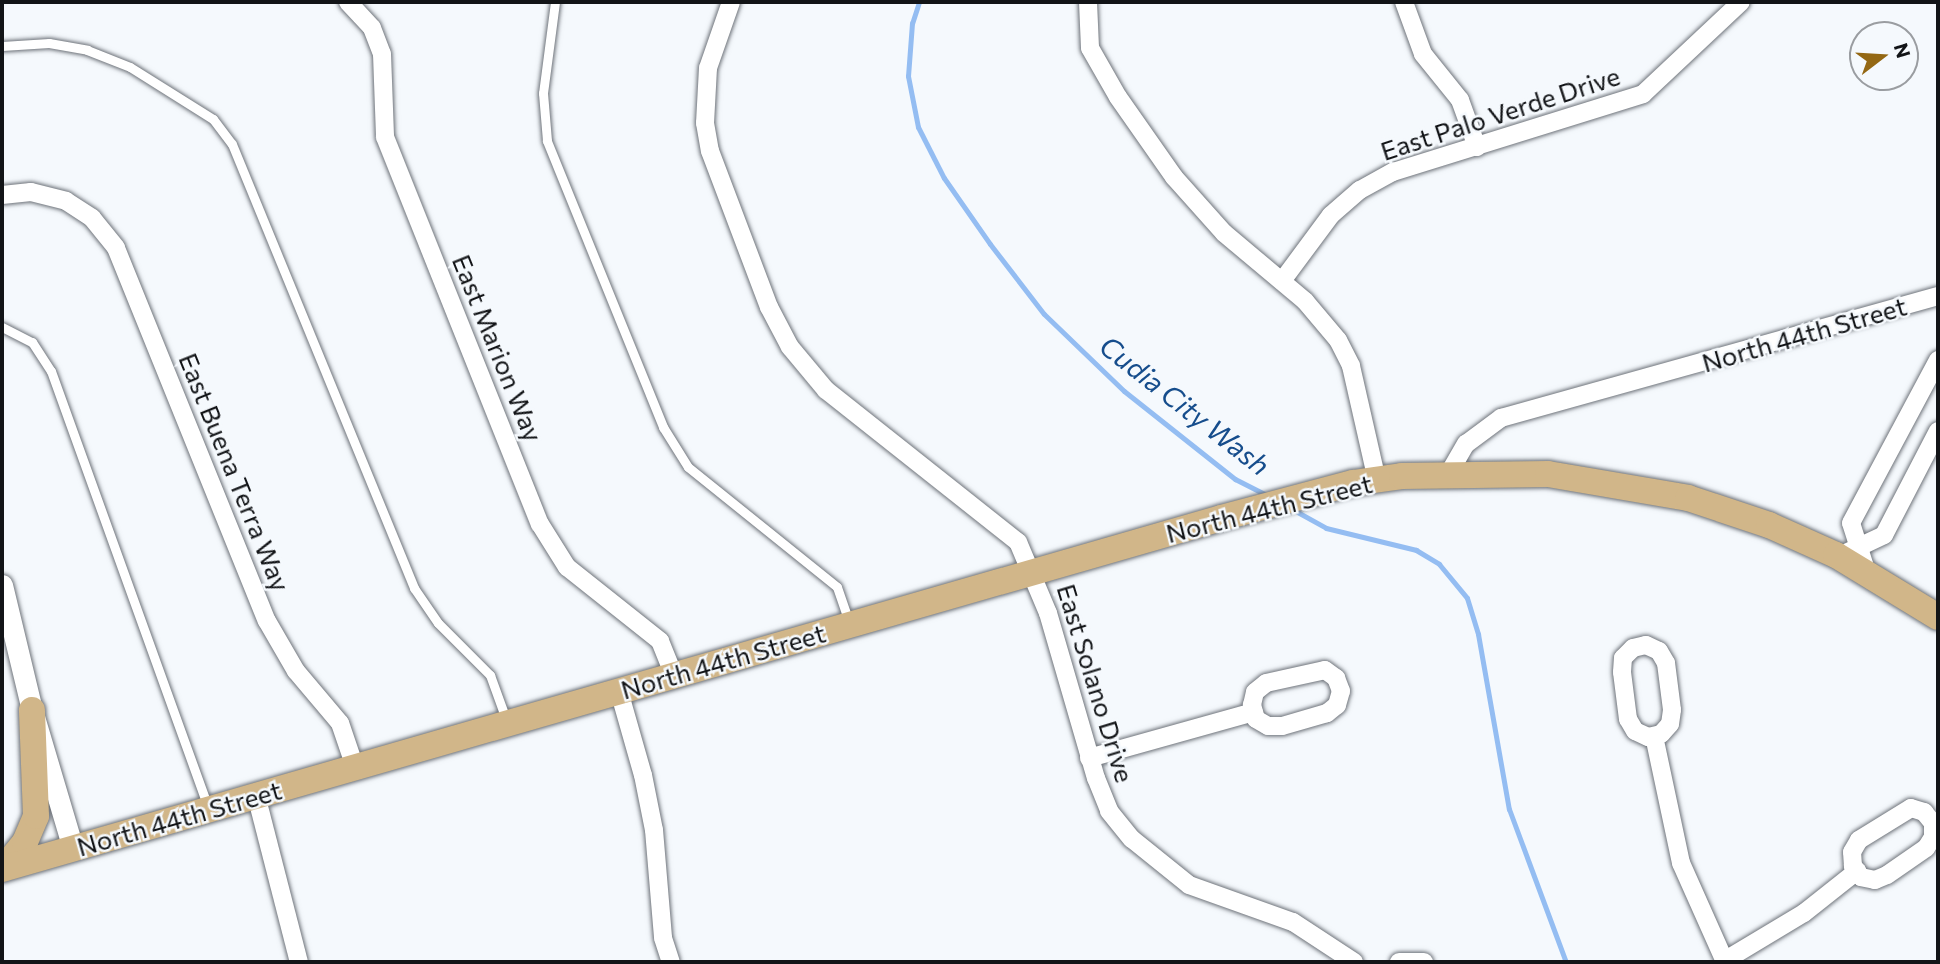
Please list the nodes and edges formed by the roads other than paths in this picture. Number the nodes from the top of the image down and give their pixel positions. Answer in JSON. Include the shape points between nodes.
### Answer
{"nodes":[{"id":1,"x":348,"y":2,"type":"edge"},
{"id":2,"x":555,"y":2,"type":"edge"},
{"id":3,"x":731,"y":2,"type":"edge"},
{"id":4,"x":1088,"y":2,"type":"edge"},
{"id":5,"x":1404,"y":2,"type":"edge"},
{"id":6,"x":1741,"y":2,"type":"edge"},
{"id":7,"x":2,"y":46,"type":"edge"},
{"id":8,"x":1477,"y":147,"type":"junction"},
{"id":9,"x":2,"y":195,"type":"edge"},
{"id":10,"x":1282,"y":281,"type":"junction"},
{"id":11,"x":1938,"y":296,"type":"edge"},
{"id":12,"x":2,"y":327,"type":"edge"},
{"id":13,"x":1938,"y":360,"type":"edge"},
{"id":14,"x":1938,"y":431,"type":"edge"},
{"id":15,"x":1449,"y":473,"type":"junction"},
{"id":16,"x":1377,"y":480,"type":"junction"},
{"id":17,"x":1853,"y":559,"type":"junction"},
{"id":18,"x":1034,"y":572,"type":"junction"},
{"id":19,"x":2,"y":585,"type":"edge"},
{"id":20,"x":1938,"y":617,"type":"edge"},
{"id":21,"x":849,"y":624,"type":"junction"},
{"id":22,"x":674,"y":675,"type":"junction"},
{"id":23,"x":619,"y":691,"type":"junction"},
{"id":24,"x":32,"y":710,"type":"junction"},
{"id":25,"x":1254,"y":712,"type":"junction"},
{"id":26,"x":507,"y":723,"type":"junction"},
{"id":27,"x":1654,"y":736,"type":"junction"},
{"id":28,"x":1088,"y":758,"type":"junction"},
{"id":29,"x":355,"y":767,"type":"junction"},
{"id":30,"x":256,"y":795,"type":"junction"},
{"id":31,"x":209,"y":809,"type":"junction"},
{"id":32,"x":73,"y":848,"type":"junction"},
{"id":33,"x":3,"y":869,"type":"edge"},
{"id":34,"x":1857,"y":871,"type":"junction"},
{"id":35,"x":1724,"y":961,"type":"edge"},
{"id":36,"x":299,"y":962,"type":"edge"},
{"id":37,"x":671,"y":962,"type":"edge"},
{"id":38,"x":1354,"y":962,"type":"edge"},
{"id":39,"x":1399,"y":962,"type":"edge"},
{"id":40,"x":1423,"y":962,"type":"edge"}],
"edges":[{"from":1,"to":22,"type":"street","name":"East Marion Way","via":[[372,28],[382,54],[386,137],[540,524],[567,567],[660,641]]},
{"from":2,"to":21,"type":"lane","via":[[543,93],[547,141],[663,427],[688,467],[837,587]]},
{"from":3,"to":18,"type":"street","name":"East Solano Drive","via":[[708,68],[705,123],[715,164],[769,307],[790,347],[826,390],[1009,530]]},
{"from":4,"to":10,"type":"street","via":[[1090,48],[1118,97],[1198,206]]},
{"from":5,"to":8,"type":"street","via":[[1423,54],[1460,100]]},
{"from":6,"to":8,"type":"street","name":"East Palo Verde Drive","via":[[1643,94]]},
{"from":7,"to":26,"type":"lane","via":[[49,43],[87,50],[130,67],[213,119],[237,156],[414,588],[438,623],[490,675]]},
{"from":8,"to":10,"type":"street","name":"East Palo Verde Drive","via":[[1393,173],[1360,190],[1331,215]]},
{"from":9,"to":29,"type":"street","name":"East Buena Terra Way","via":[[31,192],[66,201],[92,218],[116,248],[267,621],[296,671],[340,723]]},
{"from":10,"to":16,"type":"street","via":[[1338,340],[1351,366]]},
{"from":11,"to":15,"type":"street","name":"North 44th Street","via":[[1501,418],[1466,444]]},
{"from":12,"to":31,"type":"lane","via":[[32,342],[51,371]]},
{"from":13,"to":17,"type":"street","via":[[1851,523]]},
{"from":14,"to":17,"type":"street","via":[[1884,535]]},
{"from":15,"to":16,"type":"main road","name":"North 44th Street"},
{"from":15,"to":17,"type":"main road","name":"North 44th Street","via":[[1548,474],[1660,491],[1769,525]]},
{"from":16,"to":18,"type":"main road","name":"North 44th Street","via":[[1299,497]]},
{"from":17,"to":20,"type":"main road","name":"North 44th Street"},
{"from":18,"to":21,"type":"main road","name":"North 44th Street"},
{"from":18,"to":28,"type":"street","name":"East Solano Drive"},
{"from":19,"to":24,"type":"street"},
{"from":21,"to":22,"type":"main road","name":"North 44th Street"},
{"from":22,"to":23,"type":"main road","name":"North 44th Street"},
{"from":23,"to":26,"type":"main road","name":"North 44th Street"},
{"from":23,"to":37,"type":"street","via":[[648,797],[663,938]]},
{"from":24,"to":32,"type":"street"},
{"from":24,"to":33,"type":"main road","via":[[36,816],[25,842]]},
{"from":25,"to":25,"type":"street","via":[[1268,726],[1282,726],[1327,713],[1337,705],[1341,691],[1336,678],[1325,670],[1311,671],[1266,684],[1255,692]]},
{"from":25,"to":28,"type":"street"},
{"from":26,"to":29,"type":"main road","name":"North 44th Street"},
{"from":27,"to":27,"type":"street","via":[[1670,724],[1672,710],[1666,663],[1659,651],[1646,645],[1633,648],[1623,659],[1622,672],[1628,719],[1635,731]]},
{"from":27,"to":35,"type":"street","via":[[1681,863]]},
{"from":28,"to":38,"type":"street","name":"East Solano Drive","via":[[1110,811],[1159,864],[1189,885],[1293,922]]},
{"from":29,"to":30,"type":"main road","name":"North 44th Street"},
{"from":30,"to":31,"type":"main road","name":"North 44th Street"},
{"from":30,"to":36,"type":"street"},
{"from":31,"to":32,"type":"main road","name":"North 44th Street"},
{"from":32,"to":33,"type":"main road","name":"North 44th Street"},
{"from":34,"to":34,"type":"street","via":[[1875,880],[1905,865],[1926,848],[1933,837],[1933,823],[1924,812],[1911,808],[1898,813],[1859,840],[1852,852]]},
{"from":34,"to":35,"type":"street","via":[[1804,913]]},
{"from":39,"to":40,"type":"street"}]}
